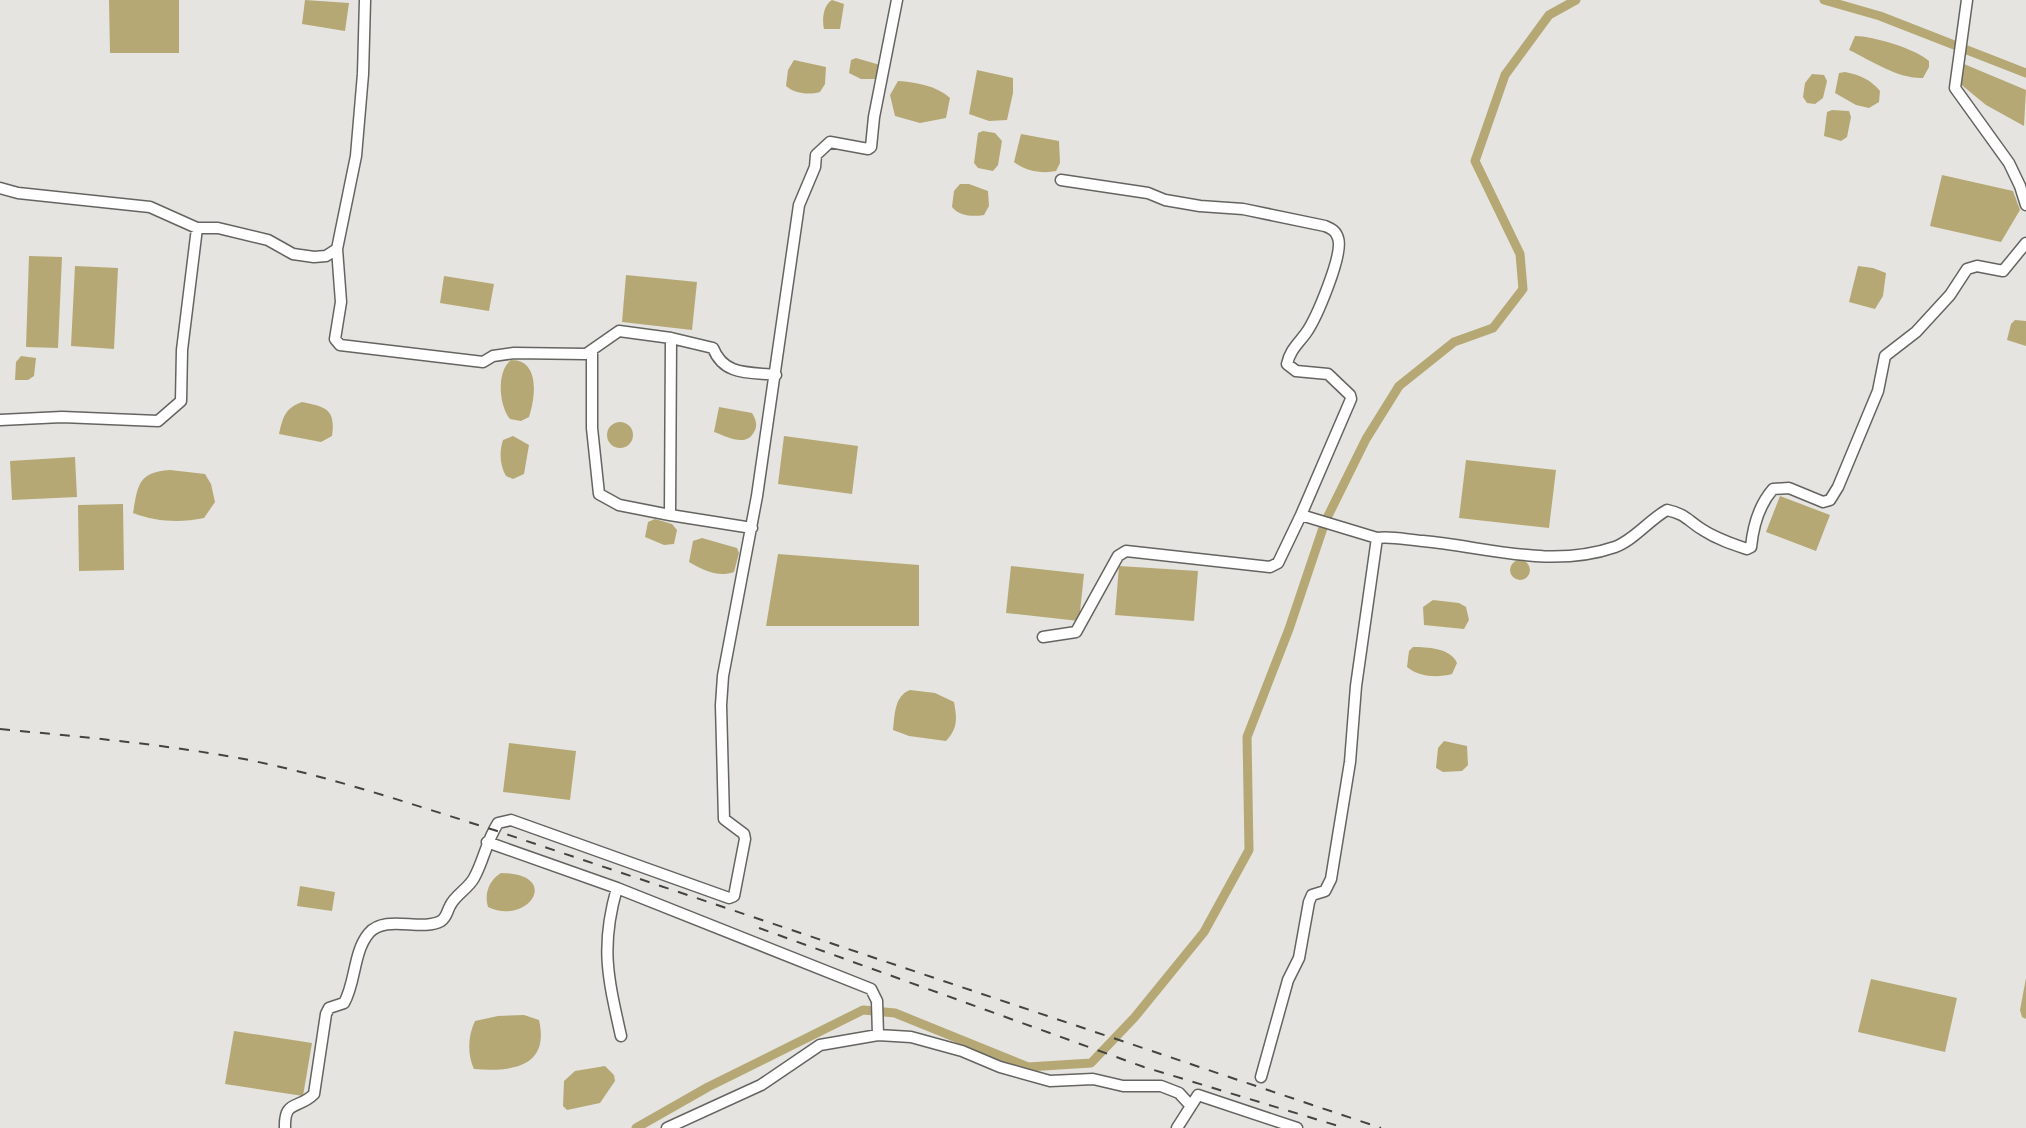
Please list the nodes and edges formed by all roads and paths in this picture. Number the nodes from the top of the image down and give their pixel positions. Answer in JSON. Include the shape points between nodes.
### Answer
{"nodes":[{"id":1,"x":365,"y":0,"type":"edge"},
{"id":2,"x":897,"y":0,"type":"edge"},
{"id":3,"x":1967,"y":5,"type":"edge"},
{"id":4,"x":1061,"y":180,"type":"dead end"},
{"id":5,"x":0,"y":188,"type":"edge"},
{"id":6,"x":2026,"y":205,"type":"edge"},
{"id":7,"x":197,"y":228,"type":"junction"},
{"id":8,"x":2026,"y":243,"type":"edge"},
{"id":9,"x":337,"y":249,"type":"junction"},
{"id":10,"x":671,"y":338,"type":"junction"},
{"id":11,"x":592,"y":350,"type":"junction"},
{"id":12,"x":776,"y":375,"type":"junction"},
{"id":13,"x":0,"y":420,"type":"edge"},
{"id":14,"x":670,"y":515,"type":"junction"},
{"id":15,"x":1304,"y":516,"type":"junction"},
{"id":16,"x":752,"y":528,"type":"junction"},
{"id":17,"x":1377,"y":538,"type":"junction"},
{"id":18,"x":1043,"y":637,"type":"dead end"},
{"id":19,"x":487,"y":842,"type":"junction"},
{"id":20,"x":617,"y":888,"type":"junction"},
{"id":21,"x":878,"y":1035,"type":"junction"},
{"id":22,"x":621,"y":1036,"type":"dead end"},
{"id":23,"x":1261,"y":1077,"type":"dead end"},
{"id":24,"x":1190,"y":1105,"type":"junction"},
{"id":25,"x":285,"y":1128,"type":"edge"},
{"id":26,"x":667,"y":1128,"type":"edge"},
{"id":27,"x":1177,"y":1128,"type":"edge"},
{"id":28,"x":1297,"y":1128,"type":"edge"}],
"edges":[{"from":1,"to":9,"type":"street","via":[[356,156]]},
{"from":2,"to":12,"type":"street","via":[[871,147],[830,142],[822,147],[799,205]]},
{"from":3,"to":6,"type":"street","via":[[1954,83],[2009,163]]},
{"from":4,"to":15,"type":"street","via":[[1148,193],[1200,206],[1243,208],[1335,230],[1338,253],[1331,276],[1307,332],[1294,346],[1287,364],[1296,371],[1328,374],[1351,399]]},
{"from":5,"to":7,"type":"street","via":[[150,207]]},
{"from":7,"to":9,"type":"street","via":[[228,230],[268,240],[293,254],[326,256]]},
{"from":7,"to":13,"type":"street","via":[[180,401],[158,421],[62,417]]},
{"from":8,"to":17,"type":"street","via":[[2003,272],[1977,266],[1967,269],[1923,324],[1888,352],[1878,391],[1830,500],[1823,502],[1789,488],[1773,489],[1765,498],[1751,547],[1747,549],[1717,539],[1683,513],[1667,510],[1616,547],[1562,557]]},
{"from":9,"to":11,"type":"street","via":[[341,302],[335,339],[340,345],[483,362],[500,354],[586,354]]},
{"from":10,"to":11,"type":"street","via":[[619,331]]},
{"from":10,"to":12,"type":"street","via":[[712,348],[727,369]]},
{"from":10,"to":14,"type":"street"},
{"from":11,"to":14,"type":"street","via":[[592,428],[599,494],[619,505]]},
{"from":12,"to":16,"type":"street"},
{"from":14,"to":16,"type":"street"},
{"from":15,"to":17,"type":"street"},
{"from":15,"to":18,"type":"street","via":[[1278,563],[1270,567],[1126,551],[1118,556],[1076,632]]},
{"from":16,"to":19,"type":"street","via":[[727,652],[721,705],[724,819],[745,839],[734,896],[729,898],[511,820],[498,823]]},
{"from":17,"to":23,"type":"street","via":[[1356,686],[1350,762],[1331,879],[1325,891],[1312,895],[1309,902],[1299,958],[1288,980]]},
{"from":19,"to":20,"type":"street"},
{"from":19,"to":25,"type":"street","via":[[474,879],[450,904],[441,921],[378,927],[370,933],[344,1003],[329,1008],[326,1014],[314,1094],[288,1107]]},
{"from":20,"to":21,"type":"street","via":[[871,989],[877,1001]]},
{"from":20,"to":22,"type":"street","via":[[608,923],[606,966]]},
{"from":21,"to":24,"type":"street","via":[[911,1037],[1050,1081],[1093,1079],[1124,1086],[1161,1086],[1179,1093]]},
{"from":21,"to":26,"type":"street","via":[[820,1045],[761,1085]]},
{"from":24,"to":27,"type":"street"},
{"from":24,"to":28,"type":"street","via":[[1198,1095]]}]}
